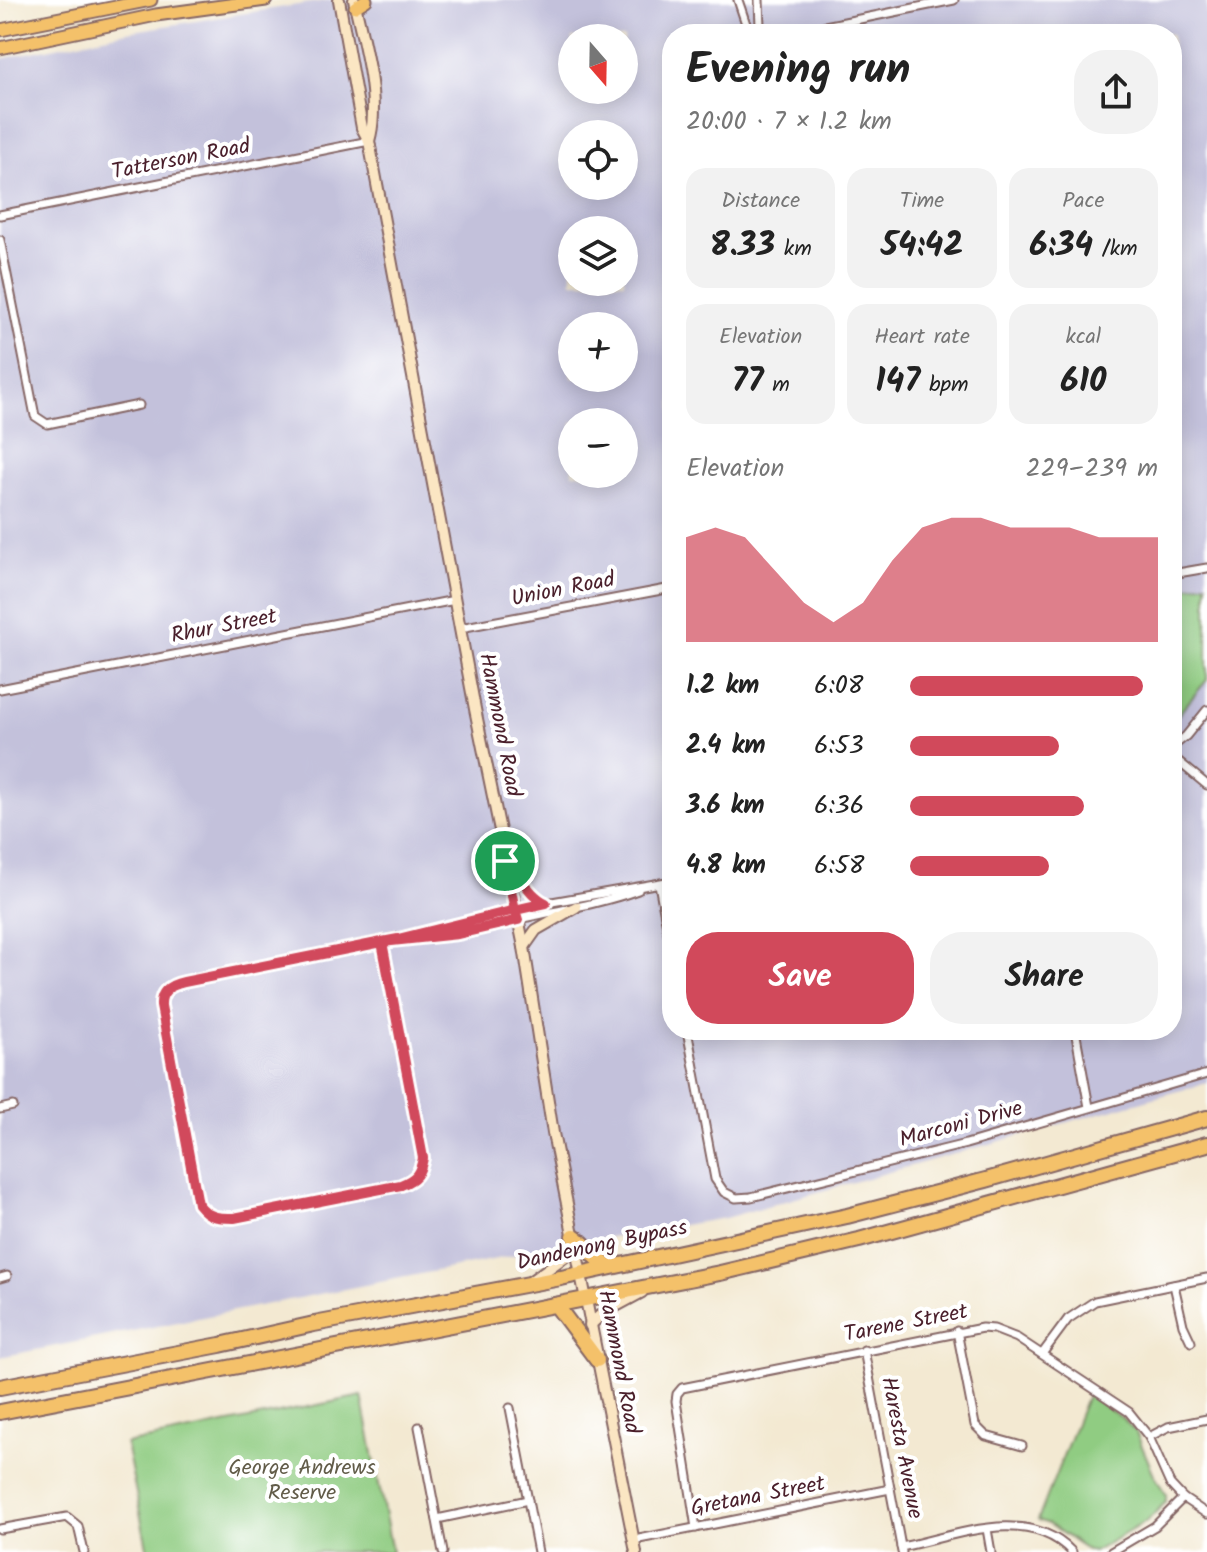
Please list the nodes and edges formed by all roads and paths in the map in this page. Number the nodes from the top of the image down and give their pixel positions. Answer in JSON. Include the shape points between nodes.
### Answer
{"nodes":[{"id":1,"x":151,"y":0,"type":"edge"},
{"id":2,"x":266,"y":0,"type":"edge"},
{"id":3,"x":339,"y":0,"type":"edge"},
{"id":4,"x":366,"y":0,"type":"edge"},
{"id":5,"x":738,"y":0,"type":"edge"},
{"id":6,"x":759,"y":0,"type":"edge"},
{"id":7,"x":954,"y":0,"type":"edge"},
{"id":8,"x":135,"y":3,"type":"junction"},
{"id":9,"x":354,"y":3,"type":"edge"},
{"id":10,"x":138,"y":19,"type":"junction"},
{"id":11,"x":747,"y":24,"type":"edge"},
{"id":12,"x":760,"y":24,"type":"edge"},
{"id":13,"x":838,"y":24,"type":"edge"},
{"id":14,"x":0,"y":30,"type":"edge"},
{"id":15,"x":0,"y":48,"type":"edge"},
{"id":16,"x":369,"y":141,"type":"junction"},
{"id":17,"x":0,"y":215,"type":"edge"},
{"id":18,"x":0,"y":240,"type":"edge"},
{"id":19,"x":139,"y":405,"type":"dead end"},
{"id":20,"x":1207,"y":568,"type":"edge"},
{"id":21,"x":1182,"y":572,"type":"edge"},
{"id":22,"x":662,"y":590,"type":"edge"},
{"id":23,"x":455,"y":600,"type":"junction"},
{"id":24,"x":460,"y":628,"type":"junction"},
{"id":25,"x":0,"y":689,"type":"edge"},
{"id":26,"x":1207,"y":710,"type":"edge"},
{"id":27,"x":1182,"y":739,"type":"edge"},
{"id":28,"x":1182,"y":764,"type":"edge"},
{"id":29,"x":1207,"y":785,"type":"edge"},
{"id":30,"x":505,"y":861,"type":"junction"},
{"id":31,"x":662,"y":883,"type":"edge"},
{"id":32,"x":654,"y":885,"type":"junction"},
{"id":33,"x":546,"y":903,"type":"junction"},
{"id":34,"x":576,"y":907,"type":"junction"},
{"id":35,"x":517,"y":915,"type":"junction"},
{"id":36,"x":662,"y":916,"type":"edge"},
{"id":37,"x":382,"y":942,"type":"junction"},
{"id":38,"x":524,"y":947,"type":"junction"},
{"id":39,"x":689,"y":1040,"type":"edge"},
{"id":40,"x":1077,"y":1040,"type":"edge"},
{"id":41,"x":1207,"y":1074,"type":"edge"},
{"id":42,"x":13,"y":1106,"type":"dead end"},
{"id":43,"x":1089,"y":1107,"type":"junction"},
{"id":44,"x":0,"y":1109,"type":"edge"},
{"id":45,"x":1207,"y":1118,"type":"edge"},
{"id":46,"x":1207,"y":1144,"type":"edge"},
{"id":47,"x":575,"y":1242,"type":"junction"},
{"id":48,"x":609,"y":1267,"type":"junction"},
{"id":49,"x":581,"y":1274,"type":"junction"},
{"id":50,"x":1207,"y":1278,"type":"edge"},
{"id":51,"x":526,"y":1285,"type":"junction"},
{"id":52,"x":655,"y":1285,"type":"junction"},
{"id":53,"x":1174,"y":1285,"type":"junction"},
{"id":54,"x":586,"y":1299,"type":"junction"},
{"id":55,"x":556,"y":1305,"type":"junction"},
{"id":56,"x":590,"y":1325,"type":"junction"},
{"id":57,"x":957,"y":1331,"type":"junction"},
{"id":58,"x":1191,"y":1342,"type":"dead end"},
{"id":59,"x":864,"y":1350,"type":"junction"},
{"id":60,"x":1042,"y":1354,"type":"junction"},
{"id":61,"x":597,"y":1360,"type":"junction"},
{"id":62,"x":0,"y":1387,"type":"edge"},
{"id":63,"x":510,"y":1408,"type":"dead end"},
{"id":64,"x":0,"y":1412,"type":"edge"},
{"id":65,"x":1207,"y":1419,"type":"edge"},
{"id":66,"x":419,"y":1427,"type":"dead end"},
{"id":67,"x":1149,"y":1437,"type":"junction"},
{"id":68,"x":1022,"y":1446,"type":"dead end"},
{"id":69,"x":890,"y":1489,"type":"junction"},
{"id":70,"x":1183,"y":1498,"type":"junction"},
{"id":71,"x":528,"y":1500,"type":"junction"},
{"id":72,"x":1207,"y":1514,"type":"edge"},
{"id":73,"x":437,"y":1519,"type":"junction"},
{"id":74,"x":696,"y":1528,"type":"junction"},
{"id":75,"x":0,"y":1529,"type":"edge"},
{"id":76,"x":987,"y":1529,"type":"junction"},
{"id":77,"x":635,"y":1546,"type":"edge"},
{"id":78,"x":902,"y":1550,"type":"edge"},
{"id":79,"x":84,"y":1552,"type":"edge"},
{"id":80,"x":443,"y":1552,"type":"edge"},
{"id":81,"x":538,"y":1552,"type":"edge"},
{"id":82,"x":991,"y":1552,"type":"edge"},
{"id":83,"x":1072,"y":1552,"type":"edge"},
{"id":84,"x":1111,"y":1552,"type":"edge"}],
"edges":[{"from":1,"to":8,"type":"main road"},
{"from":2,"to":10,"type":"main road"},
{"from":3,"to":16,"type":"main road","name":"Hammond Road","via":[[362,128]]},
{"from":4,"to":9,"type":"main road"},
{"from":5,"to":11,"type":"street"},
{"from":6,"to":12,"type":"street"},
{"from":7,"to":13,"type":"street"},
{"from":8,"to":10,"type":"main road"},
{"from":8,"to":14,"type":"main road"},
{"from":9,"to":16,"type":"main road","name":"Hammond Road","via":[[369,77]]},
{"from":10,"to":15,"type":"main road"},
{"from":16,"to":17,"type":"street","name":"Tatterson Road"},
{"from":16,"to":23,"type":"main road","name":"Hammond Road"},
{"from":18,"to":19,"type":"street","via":[[35,416],[47,424]]},
{"from":20,"to":21,"type":"street"},
{"from":22,"to":24,"type":"street","name":"Union Road"},
{"from":23,"to":24,"type":"main road","name":"Hammond Road"},
{"from":23,"to":25,"type":"street","name":"Rhur Street"},
{"from":24,"to":30,"type":"main road","name":"Hammond Road"},
{"from":26,"to":27,"type":"street"},
{"from":28,"to":29,"type":"street"},
{"from":30,"to":33,"type":"street"},
{"from":30,"to":35,"type":"main road","name":"Hammond Road"},
{"from":31,"to":32,"type":"street"},
{"from":32,"to":33,"type":"street"},
{"from":32,"to":34,"type":"street"},
{"from":32,"to":36,"type":"street"},
{"from":33,"to":35,"type":"street"},
{"from":34,"to":35,"type":"street"},
{"from":34,"to":38,"type":"main road","via":[[536,930]]},
{"from":35,"to":37,"type":"street"},
{"from":35,"to":38,"type":"main road","name":"Hammond Road"},
{"from":37,"to":37,"type":"street","via":[[184,982],[162,996],[194,1187],[205,1213],[215,1219],[250,1215],[401,1185],[420,1173],[423,1158]]},
{"from":38,"to":47,"type":"main road","name":"Hammond Road"},
{"from":39,"to":43,"type":"street","name":"Marconi Drive","via":[[715,1179],[736,1198],[966,1144]]},
{"from":40,"to":43,"type":"street"},
{"from":41,"to":43,"type":"street","name":"Marconi Drive"},
{"from":42,"to":44,"type":"street"},
{"from":45,"to":48,"type":"highway","name":"Dandenong Bypass","via":[[847,1216]]},
{"from":46,"to":52,"type":"highway","via":[[859,1240]]},
{"from":47,"to":48,"type":"highway"},
{"from":47,"to":49,"type":"main road","name":"Hammond Road"},
{"from":47,"to":51,"type":"main road"},
{"from":48,"to":49,"type":"highway","name":"Dandenong Bypass"},
{"from":49,"to":51,"type":"highway","name":"Dandenong Bypass"},
{"from":49,"to":54,"type":"main road","name":"Hammond Road"},
{"from":50,"to":53,"type":"street"},
{"from":51,"to":62,"type":"highway","name":"Dandenong Bypass"},
{"from":52,"to":54,"type":"highway"},
{"from":52,"to":56,"type":"main road"},
{"from":53,"to":58,"type":"street"},
{"from":53,"to":60,"type":"street","via":[[1084,1306],[1061,1326]]},
{"from":54,"to":55,"type":"highway"},
{"from":54,"to":56,"type":"main road","name":"Hammond Road"},
{"from":55,"to":61,"type":"highway"},
{"from":55,"to":64,"type":"highway"},
{"from":56,"to":61,"type":"main road","name":"Hammond Road"},
{"from":57,"to":59,"type":"street","name":"Tarene Street"},
{"from":57,"to":60,"type":"street","name":"Tarene Street","via":[[994,1329]]},
{"from":57,"to":68,"type":"street","via":[[975,1425],[986,1436]]},
{"from":59,"to":69,"type":"street","name":"Haresta Avenue"},
{"from":59,"to":74,"type":"street","name":"Tarene Street","via":[[679,1391]]},
{"from":60,"to":67,"type":"street","name":"Tarene Street","via":[[1129,1412]]},
{"from":61,"to":77,"type":"main road","name":"Hammond Road"},
{"from":63,"to":71,"type":"street"},
{"from":65,"to":67,"type":"street"},
{"from":66,"to":73,"type":"street"},
{"from":67,"to":70,"type":"street","name":"Tarene Street","via":[[1166,1477]]},
{"from":69,"to":74,"type":"street","name":"Gretana Street"},
{"from":69,"to":78,"type":"street","name":"Haresta Avenue"},
{"from":70,"to":72,"type":"street","name":"Tarene Street"},
{"from":70,"to":84,"type":"street","via":[[1155,1526]]},
{"from":71,"to":73,"type":"street"},
{"from":71,"to":81,"type":"street"},
{"from":73,"to":80,"type":"street"},
{"from":74,"to":77,"type":"street","name":"Gretana Street"},
{"from":75,"to":79,"type":"street","via":[[67,1517],[78,1526]]},
{"from":76,"to":78,"type":"street"},
{"from":76,"to":82,"type":"street"},
{"from":76,"to":83,"type":"street","via":[[1036,1529]]}]}
